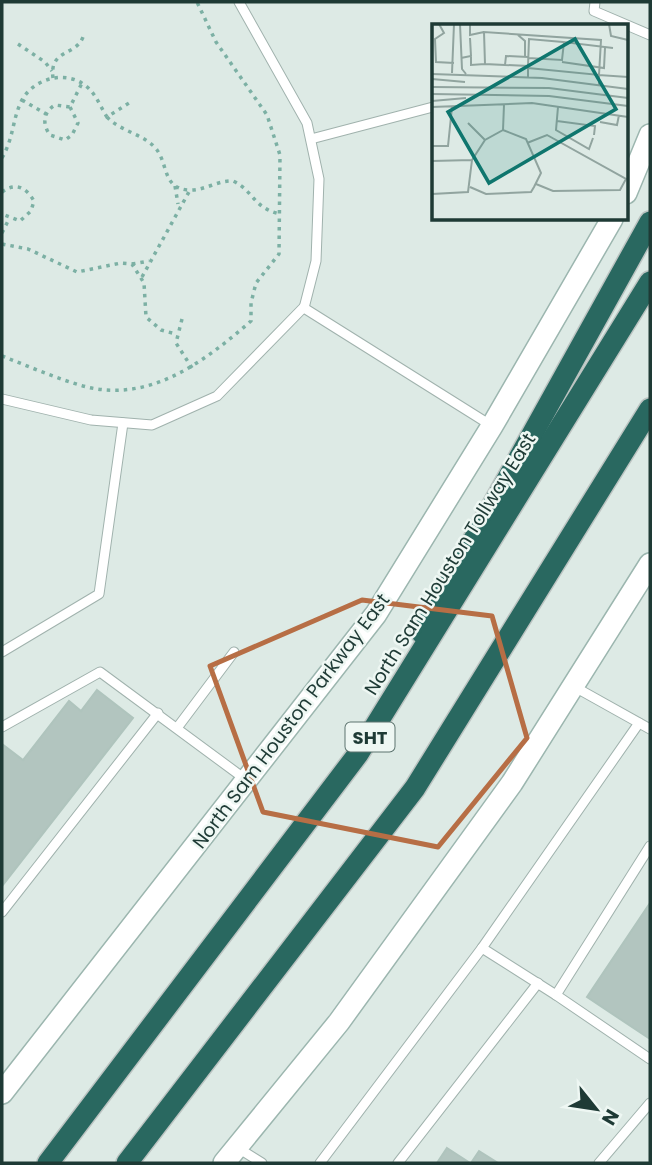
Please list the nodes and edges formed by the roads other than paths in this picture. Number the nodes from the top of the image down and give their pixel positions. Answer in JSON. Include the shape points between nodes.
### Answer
{"nodes":[{"id":1,"x":239,"y":2,"type":"edge"},
{"id":2,"x":595,"y":2,"type":"edge"},
{"id":3,"x":624,"y":24,"type":"edge"},
{"id":4,"x":628,"y":26,"type":"edge"},
{"id":5,"x":650,"y":35,"type":"edge"},
{"id":6,"x":432,"y":107,"type":"edge"},
{"id":7,"x":650,"y":135,"type":"edge"},
{"id":8,"x":311,"y":139,"type":"junction"},
{"id":9,"x":628,"y":188,"type":"edge"},
{"id":10,"x":611,"y":220,"type":"edge"},
{"id":11,"x":650,"y":222,"type":"edge"},
{"id":12,"x":650,"y":282,"type":"edge"},
{"id":13,"x":304,"y":307,"type":"junction"},
{"id":14,"x":2,"y":399,"type":"edge"},
{"id":15,"x":650,"y":410,"type":"edge"},
{"id":16,"x":123,"y":423,"type":"junction"},
{"id":17,"x":492,"y":426,"type":"junction"},
{"id":18,"x":650,"y":564,"type":"edge"},
{"id":19,"x":2,"y":652,"type":"edge"},
{"id":20,"x":234,"y":652,"type":"dead end"},
{"id":21,"x":573,"y":686,"type":"junction"},
{"id":22,"x":397,"y":695,"type":"junction"},
{"id":23,"x":158,"y":713,"type":"junction"},
{"id":24,"x":639,"y":723,"type":"junction"},
{"id":25,"x":2,"y":727,"type":"edge"},
{"id":26,"x":177,"y":728,"type":"junction"},
{"id":27,"x":650,"y":729,"type":"edge"},
{"id":28,"x":247,"y":780,"type":"junction"},
{"id":29,"x":650,"y":846,"type":"edge"},
{"id":30,"x":2,"y":912,"type":"edge"},
{"id":31,"x":482,"y":947,"type":"junction"},
{"id":32,"x":538,"y":983,"type":"junction"},
{"id":33,"x":556,"y":995,"type":"junction"},
{"id":34,"x":650,"y":1059,"type":"edge"},
{"id":35,"x":2,"y":1093,"type":"edge"},
{"id":36,"x":650,"y":1103,"type":"edge"},
{"id":37,"x":230,"y":1155,"type":"edge"},
{"id":38,"x":48,"y":1163,"type":"edge"},
{"id":39,"x":127,"y":1163,"type":"edge"},
{"id":40,"x":262,"y":1163,"type":"edge"},
{"id":41,"x":320,"y":1163,"type":"edge"},
{"id":42,"x":398,"y":1163,"type":"edge"},
{"id":43,"x":600,"y":1163,"type":"edge"}],
"edges":[{"from":1,"to":8,"type":"lane","via":[[307,123]]},
{"from":2,"to":3,"type":"lane","via":[[594,11]]},
{"from":4,"to":5,"type":"lane"},
{"from":6,"to":8,"type":"lane"},
{"from":7,"to":9,"type":"main road"},
{"from":8,"to":13,"type":"lane","via":[[319,193],[316,261]]},
{"from":10,"to":17,"type":"main road","name":"North Sam Houston Parkway East"},
{"from":11,"to":22,"type":"highway","via":[[427,619]]},
{"from":12,"to":22,"type":"highway","name":"North Sam Houston Tollway East","number":"SHT"},
{"from":13,"to":16,"type":"lane","via":[[217,396],[152,425]]},
{"from":13,"to":17,"type":"lane"},
{"from":14,"to":16,"type":"lane"},
{"from":15,"to":39,"type":"highway","via":[[415,788]]},
{"from":16,"to":19,"type":"lane","via":[[99,594]]},
{"from":17,"to":28,"type":"main road","name":"North Sam Houston Parkway East","via":[[376,614]]},
{"from":18,"to":21,"type":"main road"},
{"from":20,"to":26,"type":"lane"},
{"from":21,"to":24,"type":"lane"},
{"from":21,"to":37,"type":"main road","via":[[512,783],[340,1022]]},
{"from":22,"to":38,"type":"highway","name":"North Sam Houston Tollway East","number":"SHT","via":[[358,754]]},
{"from":23,"to":25,"type":"lane","via":[[100,672]]},
{"from":23,"to":26,"type":"lane"},
{"from":23,"to":30,"type":"lane"},
{"from":24,"to":27,"type":"lane"},
{"from":24,"to":31,"type":"lane"},
{"from":26,"to":28,"type":"lane"},
{"from":28,"to":35,"type":"main road","name":"North Sam Houston Parkway East"},
{"from":29,"to":33,"type":"lane"},
{"from":31,"to":32,"type":"lane"},
{"from":31,"to":41,"type":"lane"},
{"from":32,"to":33,"type":"lane"},
{"from":32,"to":42,"type":"lane"},
{"from":33,"to":34,"type":"lane"},
{"from":36,"to":43,"type":"lane"},
{"from":37,"to":40,"type":"lane"}]}
